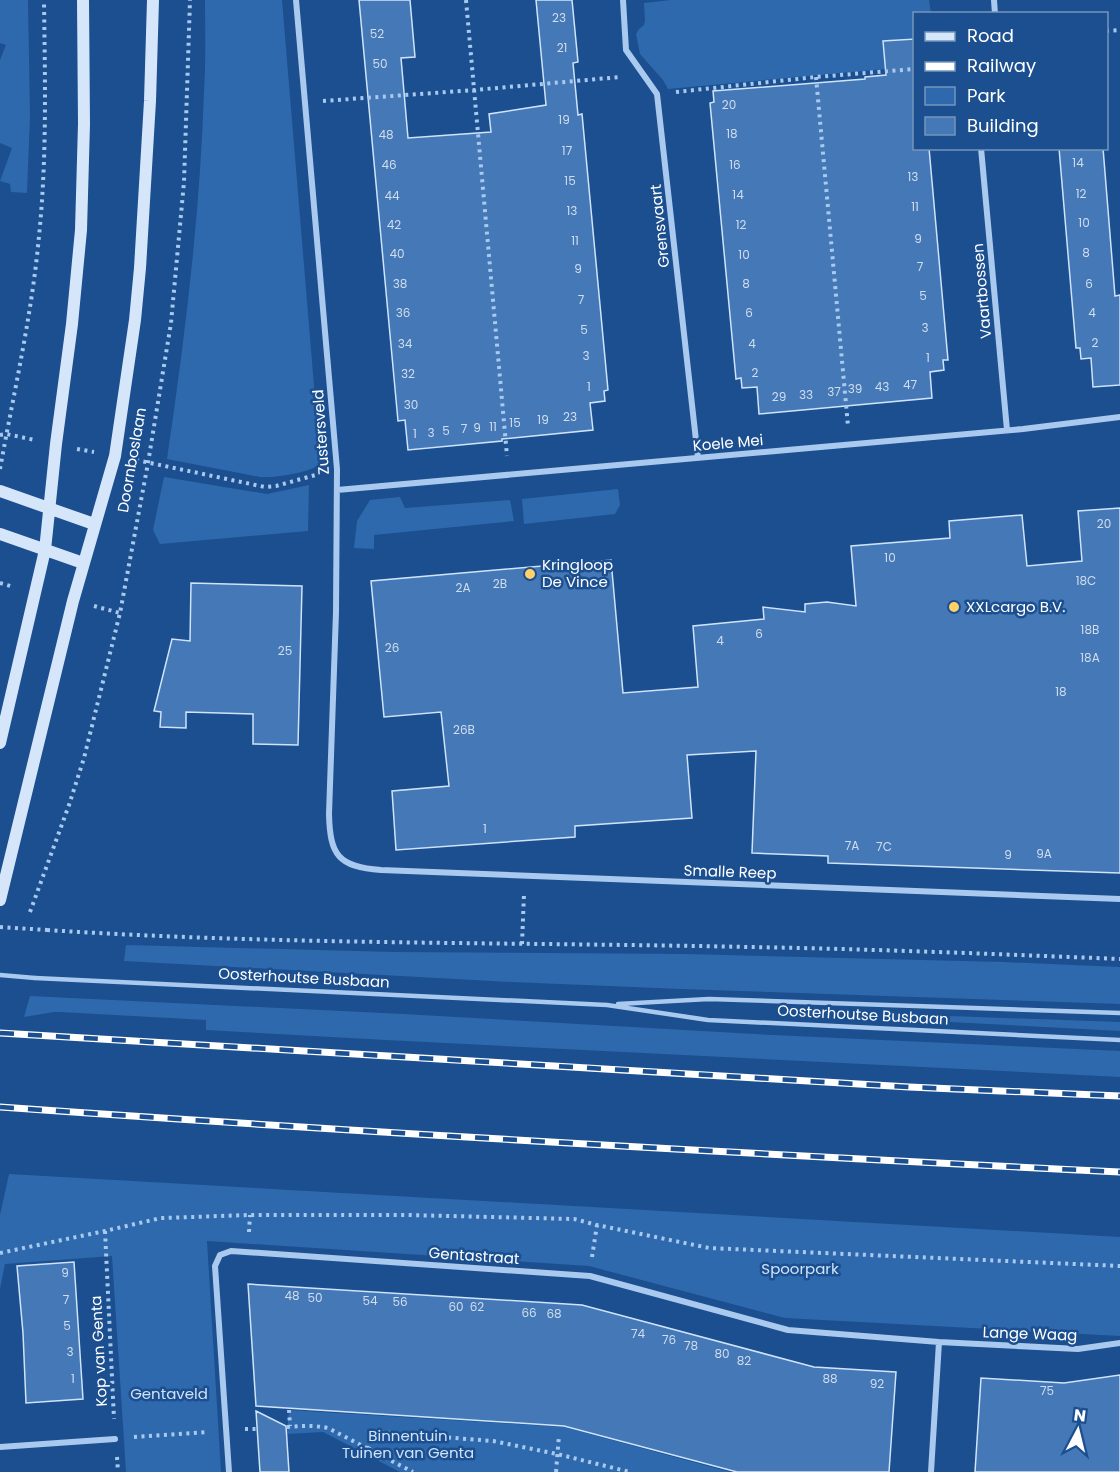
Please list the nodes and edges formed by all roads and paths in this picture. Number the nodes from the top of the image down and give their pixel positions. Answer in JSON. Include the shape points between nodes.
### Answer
{"nodes":[{"id":1,"x":44,"y":0,"type":"edge"},
{"id":2,"x":83,"y":0,"type":"edge"},
{"id":3,"x":153,"y":0,"type":"edge"},
{"id":4,"x":190,"y":0,"type":"edge"},
{"id":5,"x":296,"y":0,"type":"edge"},
{"id":6,"x":466,"y":0,"type":"edge"},
{"id":7,"x":623,"y":0,"type":"edge"},
{"id":8,"x":913,"y":69,"type":"edge"},
{"id":9,"x":644,"y":75,"type":"junction"},
{"id":10,"x":816,"y":77,"type":"junction"},
{"id":11,"x":475,"y":90,"type":"junction"},
{"id":12,"x":657,"y":94,"type":"junction"},
{"id":13,"x":304,"y":103,"type":"junction"},
{"id":14,"x":981,"y":150,"type":"edge"},
{"id":15,"x":1120,"y":417,"type":"edge"},
{"id":16,"x":1007,"y":430,"type":"junction"},
{"id":17,"x":6,"y":434,"type":"junction"},
{"id":18,"x":0,"y":435,"type":"edge"},
{"id":19,"x":850,"y":444,"type":"junction"},
{"id":20,"x":698,"y":458,"type":"junction"},
{"id":21,"x":148,"y":462,"type":"junction"},
{"id":22,"x":0,"y":469,"type":"edge"},
{"id":23,"x":337,"y":469,"type":"junction"},
{"id":24,"x":509,"y":474,"type":"junction"},
{"id":25,"x":337,"y":490,"type":"junction"},
{"id":26,"x":0,"y":491,"type":"edge"},
{"id":27,"x":49,"y":508,"type":"junction"},
{"id":28,"x":94,"y":524,"type":"junction"},
{"id":29,"x":0,"y":534,"type":"edge"},
{"id":30,"x":45,"y":550,"type":"junction"},
{"id":31,"x":83,"y":563,"type":"junction"},
{"id":32,"x":0,"y":742,"type":"edge"},
{"id":33,"x":341,"y":860,"type":"joint"},
{"id":34,"x":525,"y":876,"type":"junction"},
{"id":35,"x":1120,"y":899,"type":"edge"},
{"id":36,"x":0,"y":900,"type":"edge"},
{"id":37,"x":30,"y":912,"type":"dead end"},
{"id":38,"x":0,"y":927,"type":"edge"},
{"id":39,"x":522,"y":944,"type":"junction"},
{"id":40,"x":1120,"y":959,"type":"edge"},
{"id":41,"x":0,"y":975,"type":"edge"},
{"id":42,"x":607,"y":1005,"type":"junction"},
{"id":43,"x":1120,"y":1013,"type":"edge"},
{"id":44,"x":1120,"y":1040,"type":"edge"},
{"id":45,"x":597,"y":1225,"type":"junction"},
{"id":46,"x":105,"y":1231,"type":"junction"},
{"id":47,"x":0,"y":1253,"type":"edge"},
{"id":48,"x":1120,"y":1266,"type":"edge"},
{"id":49,"x":590,"y":1276,"type":"junction"},
{"id":50,"x":939,"y":1342,"type":"junction"},
{"id":51,"x":1120,"y":1343,"type":"edge"},
{"id":52,"x":289,"y":1410,"type":"dead end"},
{"id":53,"x":226,"y":1430,"type":"junction"},
{"id":54,"x":559,"y":1435,"type":"dead end"},
{"id":55,"x":115,"y":1439,"type":"junction"},
{"id":56,"x":0,"y":1447,"type":"edge"},
{"id":57,"x":368,"y":1449,"type":"junction"},
{"id":58,"x":557,"y":1454,"type":"junction"},
{"id":59,"x":118,"y":1472,"type":"edge"},
{"id":60,"x":229,"y":1472,"type":"edge"},
{"id":61,"x":413,"y":1472,"type":"edge"},
{"id":62,"x":556,"y":1472,"type":"edge"},
{"id":63,"x":630,"y":1472,"type":"edge"},
{"id":64,"x":931,"y":1472,"type":"edge"}],
"edges":[{"from":1,"to":17,"type":"path","via":[[44,171],[39,238]]},
{"from":2,"to":27,"type":"main road","via":[[81,230]]},
{"from":3,"to":28,"type":"main road","name":"Doornboslaan","via":[[144,217],[135,320],[115,456]]},
{"from":4,"to":21,"type":"path","name":"Doornboslaan","via":[[184,182],[171,323]]},
{"from":5,"to":13,"type":"street","name":"Zustersveld"},
{"from":6,"to":11,"type":"path"},
{"from":7,"to":9,"type":"street","name":"Grensvaart","via":[[626,50]]},
{"from":8,"to":10,"type":"path"},
{"from":9,"to":11,"type":"path"},
{"from":9,"to":12,"type":"street","name":"Grensvaart"},
{"from":10,"to":12,"type":"path"},
{"from":10,"to":19,"type":"path"},
{"from":11,"to":13,"type":"path"},
{"from":11,"to":24,"type":"path"},
{"from":12,"to":20,"type":"street","name":"Grensvaart"},
{"from":13,"to":23,"type":"street","name":"Zustersveld"},
{"from":14,"to":16,"type":"street","name":"Vaartbossen"},
{"from":15,"to":16,"type":"street","name":"Koele Mei"},
{"from":16,"to":19,"type":"street","name":"Koele Mei"},
{"from":17,"to":18,"type":"path"},
{"from":17,"to":22,"type":"path"},
{"from":19,"to":20,"type":"street","name":"Koele Mei"},
{"from":20,"to":24,"type":"street","name":"Koele Mei"},
{"from":21,"to":23,"type":"path","via":[[265,487]]},
{"from":21,"to":37,"type":"path","name":"Doornboslaan","via":[[120,613],[75,789]]},
{"from":23,"to":25,"type":"street","name":"Zustersveld"},
{"from":24,"to":25,"type":"street","name":"Koele Mei"},
{"from":25,"to":33,"type":"street","name":"Zustersveld","via":[[329,814],[330,837]]},
{"from":26,"to":27,"type":"main road"},
{"from":27,"to":28,"type":"main road"},
{"from":27,"to":30,"type":"main road"},
{"from":28,"to":31,"type":"main road","name":"Doornboslaan"},
{"from":29,"to":30,"type":"main road"},
{"from":30,"to":31,"type":"main road"},
{"from":30,"to":32,"type":"main road"},
{"from":31,"to":36,"type":"main road","name":"Doornboslaan"},
{"from":33,"to":34,"type":"street","name":"Smalle Reep","via":[[370,870]]},
{"from":34,"to":35,"type":"street","name":"Smalle Reep"},
{"from":34,"to":39,"type":"path"},
{"from":38,"to":39,"type":"path","bridge":true,"via":[[202,938]]},
{"from":39,"to":40,"type":"path","via":[[749,946]]},
{"from":41,"to":42,"type":"lane","name":"Oosterhoutse Busbaan","bridge":true},
{"from":42,"to":43,"type":"lane","name":"Oosterhoutse Busbaan","via":[[709,999]]},
{"from":42,"to":44,"type":"lane","name":"Oosterhoutse Busbaan","via":[[708,1020]]},
{"from":45,"to":46,"type":"path","via":[[574,1219],[250,1215],[160,1218]]},
{"from":45,"to":48,"type":"path","via":[[710,1248]]},
{"from":45,"to":49,"type":"path"},
{"from":46,"to":47,"type":"path"},
{"from":46,"to":55,"type":"path","name":"Kop van Genta"},
{"from":49,"to":50,"type":"street","name":"Gentastraat","via":[[788,1330]]},
{"from":49,"to":53,"type":"street","name":"Gentastraat","via":[[231,1251],[220,1255],[215,1266]]},
{"from":50,"to":51,"type":"street","name":"Lange Waag","via":[[1078,1349]]},
{"from":50,"to":64,"type":"street"},
{"from":52,"to":57,"type":"path","via":[[288,1427],[328,1428]]},
{"from":53,"to":55,"type":"path"},
{"from":53,"to":60,"type":"street","name":"Gentastraat"},
{"from":54,"to":58,"type":"path"},
{"from":55,"to":56,"type":"street"},
{"from":55,"to":59,"type":"path","name":"Kop van Genta"},
{"from":57,"to":58,"type":"path","via":[[378,1432],[493,1442]]},
{"from":57,"to":61,"type":"path"},
{"from":58,"to":62,"type":"path"},
{"from":58,"to":63,"type":"path"}]}
